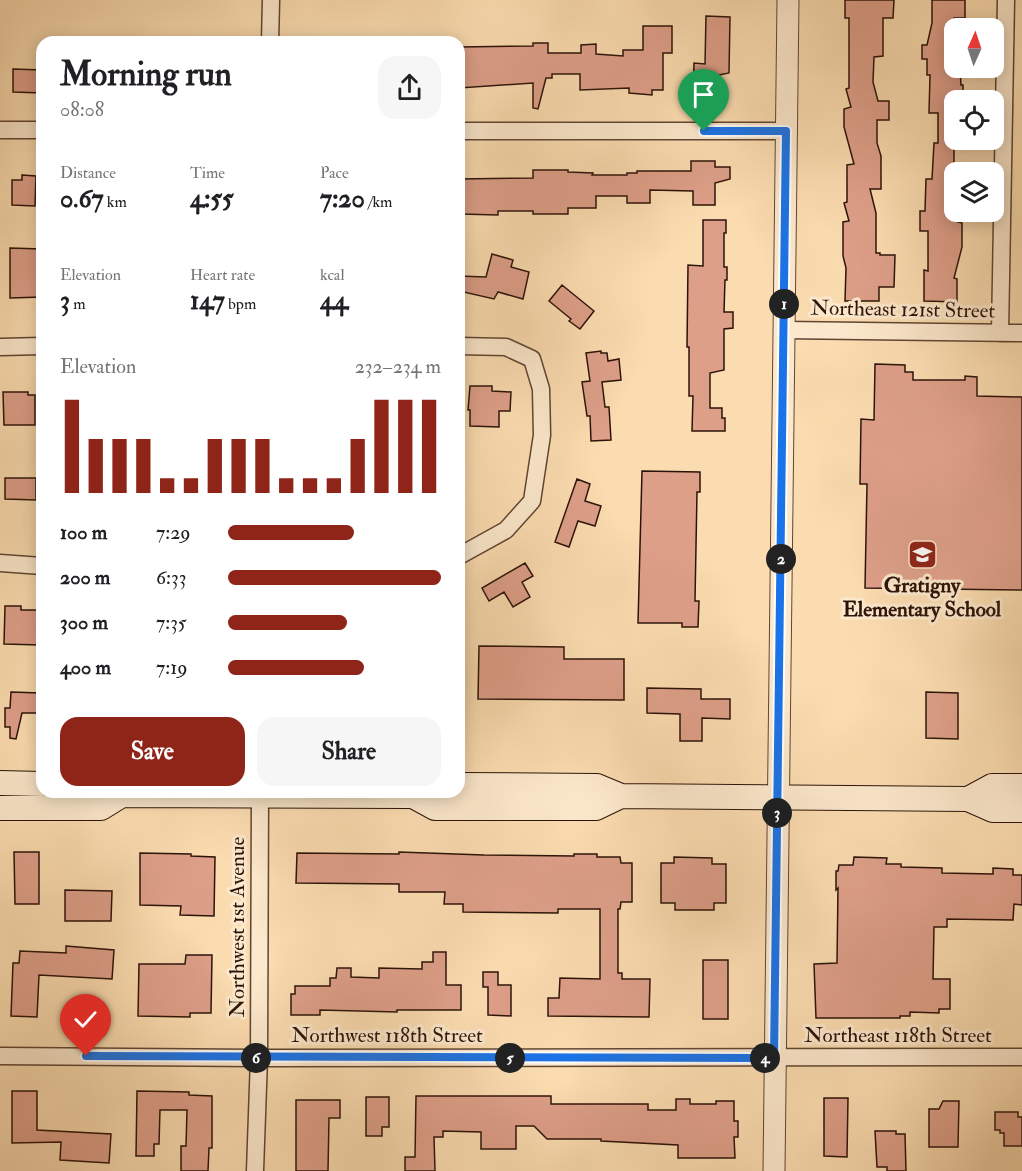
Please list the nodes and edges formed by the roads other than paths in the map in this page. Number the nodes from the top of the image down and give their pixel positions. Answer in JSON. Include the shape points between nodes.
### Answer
{"nodes":[{"id":1,"x":271,"y":0,"type":"edge"},
{"id":2,"x":788,"y":0,"type":"edge"},
{"id":3,"x":1006,"y":0,"type":"edge"},
{"id":4,"x":270,"y":36,"type":"edge"},
{"id":5,"x":0,"y":130,"type":"edge"},
{"id":6,"x":36,"y":130,"type":"edge"},
{"id":7,"x":465,"y":131,"type":"edge"},
{"id":8,"x":786,"y":131,"type":"junction"},
{"id":9,"x":784,"y":330,"type":"junction"},
{"id":10,"x":1000,"y":333,"type":"junction"},
{"id":11,"x":1022,"y":333,"type":"edge"},
{"id":12,"x":36,"y":346,"type":"edge"},
{"id":13,"x":465,"y":346,"type":"edge"},
{"id":14,"x":0,"y":347,"type":"edge"},
{"id":15,"x":465,"y":553,"type":"edge"},
{"id":16,"x":0,"y":563,"type":"edge"},
{"id":17,"x":36,"y":566,"type":"edge"},
{"id":18,"x":0,"y":783,"type":"edge"},
{"id":19,"x":36,"y":784,"type":"edge"},
{"id":20,"x":465,"y":785,"type":"edge"},
{"id":21,"x":1022,"y":786,"type":"edge"},
{"id":22,"x":621,"y":796,"type":"junction"},
{"id":23,"x":114,"y":798,"type":"edge"},
{"id":24,"x":260,"y":798,"type":"edge"},
{"id":25,"x":422,"y":798,"type":"edge"},
{"id":26,"x":777,"y":798,"type":"junction"},
{"id":27,"x":968,"y":799,"type":"junction"},
{"id":28,"x":0,"y":808,"type":"edge"},
{"id":29,"x":1022,"y":810,"type":"edge"},
{"id":30,"x":0,"y":1056,"type":"edge"},
{"id":31,"x":1022,"y":1057,"type":"edge"},
{"id":32,"x":259,"y":1058,"type":"junction"},
{"id":33,"x":774,"y":1058,"type":"junction"},
{"id":34,"x":255,"y":1171,"type":"edge"},
{"id":35,"x":774,"y":1171,"type":"edge"}],
"edges":[{"from":1,"to":4,"type":"street"},
{"from":2,"to":8,"type":"street"},
{"from":3,"to":10,"type":"street"},
{"from":5,"to":6,"type":"street"},
{"from":7,"to":8,"type":"street"},
{"from":8,"to":9,"type":"street"},
{"from":9,"to":10,"type":"street","name":"Northeast 121st Street"},
{"from":9,"to":26,"type":"street"},
{"from":10,"to":11,"type":"street","name":"Northeast 121st Street"},
{"from":12,"to":14,"type":"street"},
{"from":13,"to":15,"type":"street","via":[[506,347],[532,359],[541,389],[542,435],[532,501],[506,530]]},
{"from":16,"to":17,"type":"street"},
{"from":18,"to":19,"type":"main road"},
{"from":20,"to":22,"type":"main road","via":[[597,786]]},
{"from":21,"to":27,"type":"main road","via":[[992,786]]},
{"from":22,"to":25,"type":"main road","via":[[596,808],[435,808]]},
{"from":22,"to":26,"type":"main road"},
{"from":23,"to":28,"type":"main road","via":[[101,808]]},
{"from":24,"to":32,"type":"street","name":"Northwest 1st Avenue"},
{"from":26,"to":27,"type":"main road"},
{"from":26,"to":33,"type":"street"},
{"from":27,"to":29,"type":"main road","via":[[993,810]]},
{"from":30,"to":32,"type":"street","name":"Northwest 118th Street"},
{"from":31,"to":33,"type":"street","name":"Northeast 118th Street"},
{"from":32,"to":33,"type":"street","name":"Northwest 118th Street"},
{"from":32,"to":34,"type":"street","name":"Northwest 1st Avenue"},
{"from":33,"to":35,"type":"street"}]}
